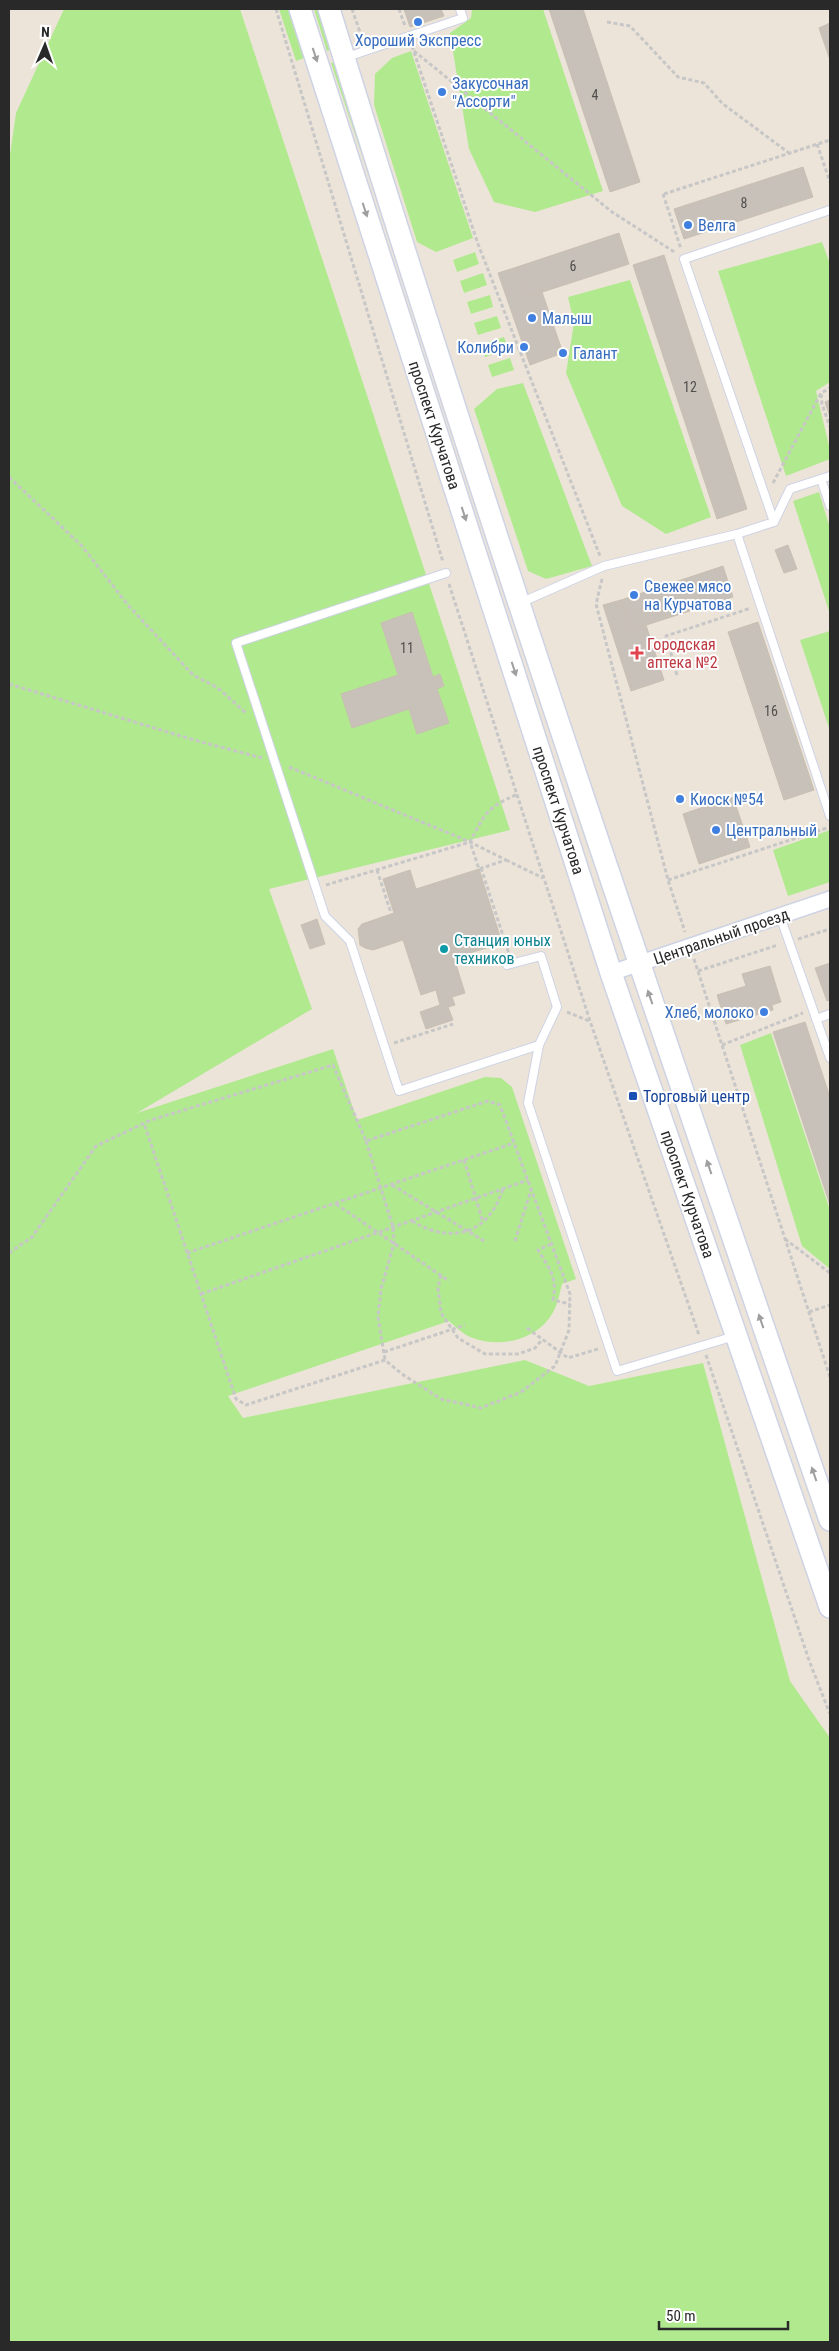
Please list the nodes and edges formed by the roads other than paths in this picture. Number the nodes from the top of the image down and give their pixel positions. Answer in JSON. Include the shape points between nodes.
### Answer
{"nodes":[{"id":1,"x":300,"y":9,"type":"edge"},
{"id":2,"x":329,"y":9,"type":"edge"},
{"id":3,"x":460,"y":9,"type":"edge"},
{"id":4,"x":344,"y":58,"type":"junction"},
{"id":5,"x":830,"y":210,"type":"edge"},
{"id":6,"x":830,"y":476,"type":"edge"},
{"id":7,"x":821,"y":479,"type":"junction"},
{"id":8,"x":830,"y":506,"type":"edge"},
{"id":9,"x":774,"y":522,"type":"junction"},
{"id":10,"x":737,"y":534,"type":"junction"},
{"id":11,"x":446,"y":573,"type":"road end"},
{"id":12,"x":520,"y":603,"type":"junction"},
{"id":13,"x":830,"y":816,"type":"edge"},
{"id":14,"x":830,"y":899,"type":"edge"},
{"id":15,"x":780,"y":916,"type":"junction"},
{"id":16,"x":639,"y":964,"type":"junction"},
{"id":17,"x":510,"y":965,"type":"road end"},
{"id":18,"x":612,"y":973,"type":"junction"},
{"id":19,"x":830,"y":1014,"type":"edge"},
{"id":20,"x":816,"y":1018,"type":"junction"},
{"id":21,"x":539,"y":1046,"type":"junction"},
{"id":22,"x":830,"y":1058,"type":"edge"},
{"id":23,"x":736,"y":1335,"type":"junction"},
{"id":24,"x":830,"y":1520,"type":"edge"},
{"id":25,"x":830,"y":1607,"type":"edge"}],
"edges":[{"from":1,"to":18,"type":"main road","name":"проспект Курчатова","one_way":true},
{"from":2,"to":4,"type":"main road","name":"проспект Курчатова"},
{"from":3,"to":4,"type":"lane","via":[[463,18]]},
{"from":4,"to":12,"type":"main road","name":"проспект Курчатова","via":[[412,278]]},
{"from":5,"to":9,"type":"lane","via":[[684,259]]},
{"from":6,"to":7,"type":"lane"},
{"from":7,"to":8,"type":"lane"},
{"from":7,"to":9,"type":"lane","via":[[790,490]]},
{"from":9,"to":10,"type":"lane"},
{"from":10,"to":12,"type":"lane","via":[[604,566]]},
{"from":10,"to":13,"type":"lane"},
{"from":11,"to":21,"type":"lane","via":[[236,643],[325,916],[350,941],[399,1091]]},
{"from":12,"to":16,"type":"main road","name":"проспект Курчатова"},
{"from":14,"to":15,"type":"street","name":"Центральный проезд"},
{"from":15,"to":16,"type":"street","name":"Центральный проезд"},
{"from":15,"to":20,"type":"lane"},
{"from":16,"to":18,"type":"street","name":"Центральный проезд"},
{"from":24,"to":16,"type":"main road","name":"проспект Курчатова","one_way":true},
{"from":17,"to":21,"type":"lane","via":[[541,956],[558,1007]]},
{"from":18,"to":23,"type":"main road","name":"проспект Курчатова"},
{"from":19,"to":20,"type":"lane"},
{"from":20,"to":22,"type":"lane"},
{"from":21,"to":23,"type":"lane","via":[[528,1103],[617,1371]]},
{"from":23,"to":25,"type":"main road","name":"проспект Курчатова"}]}
